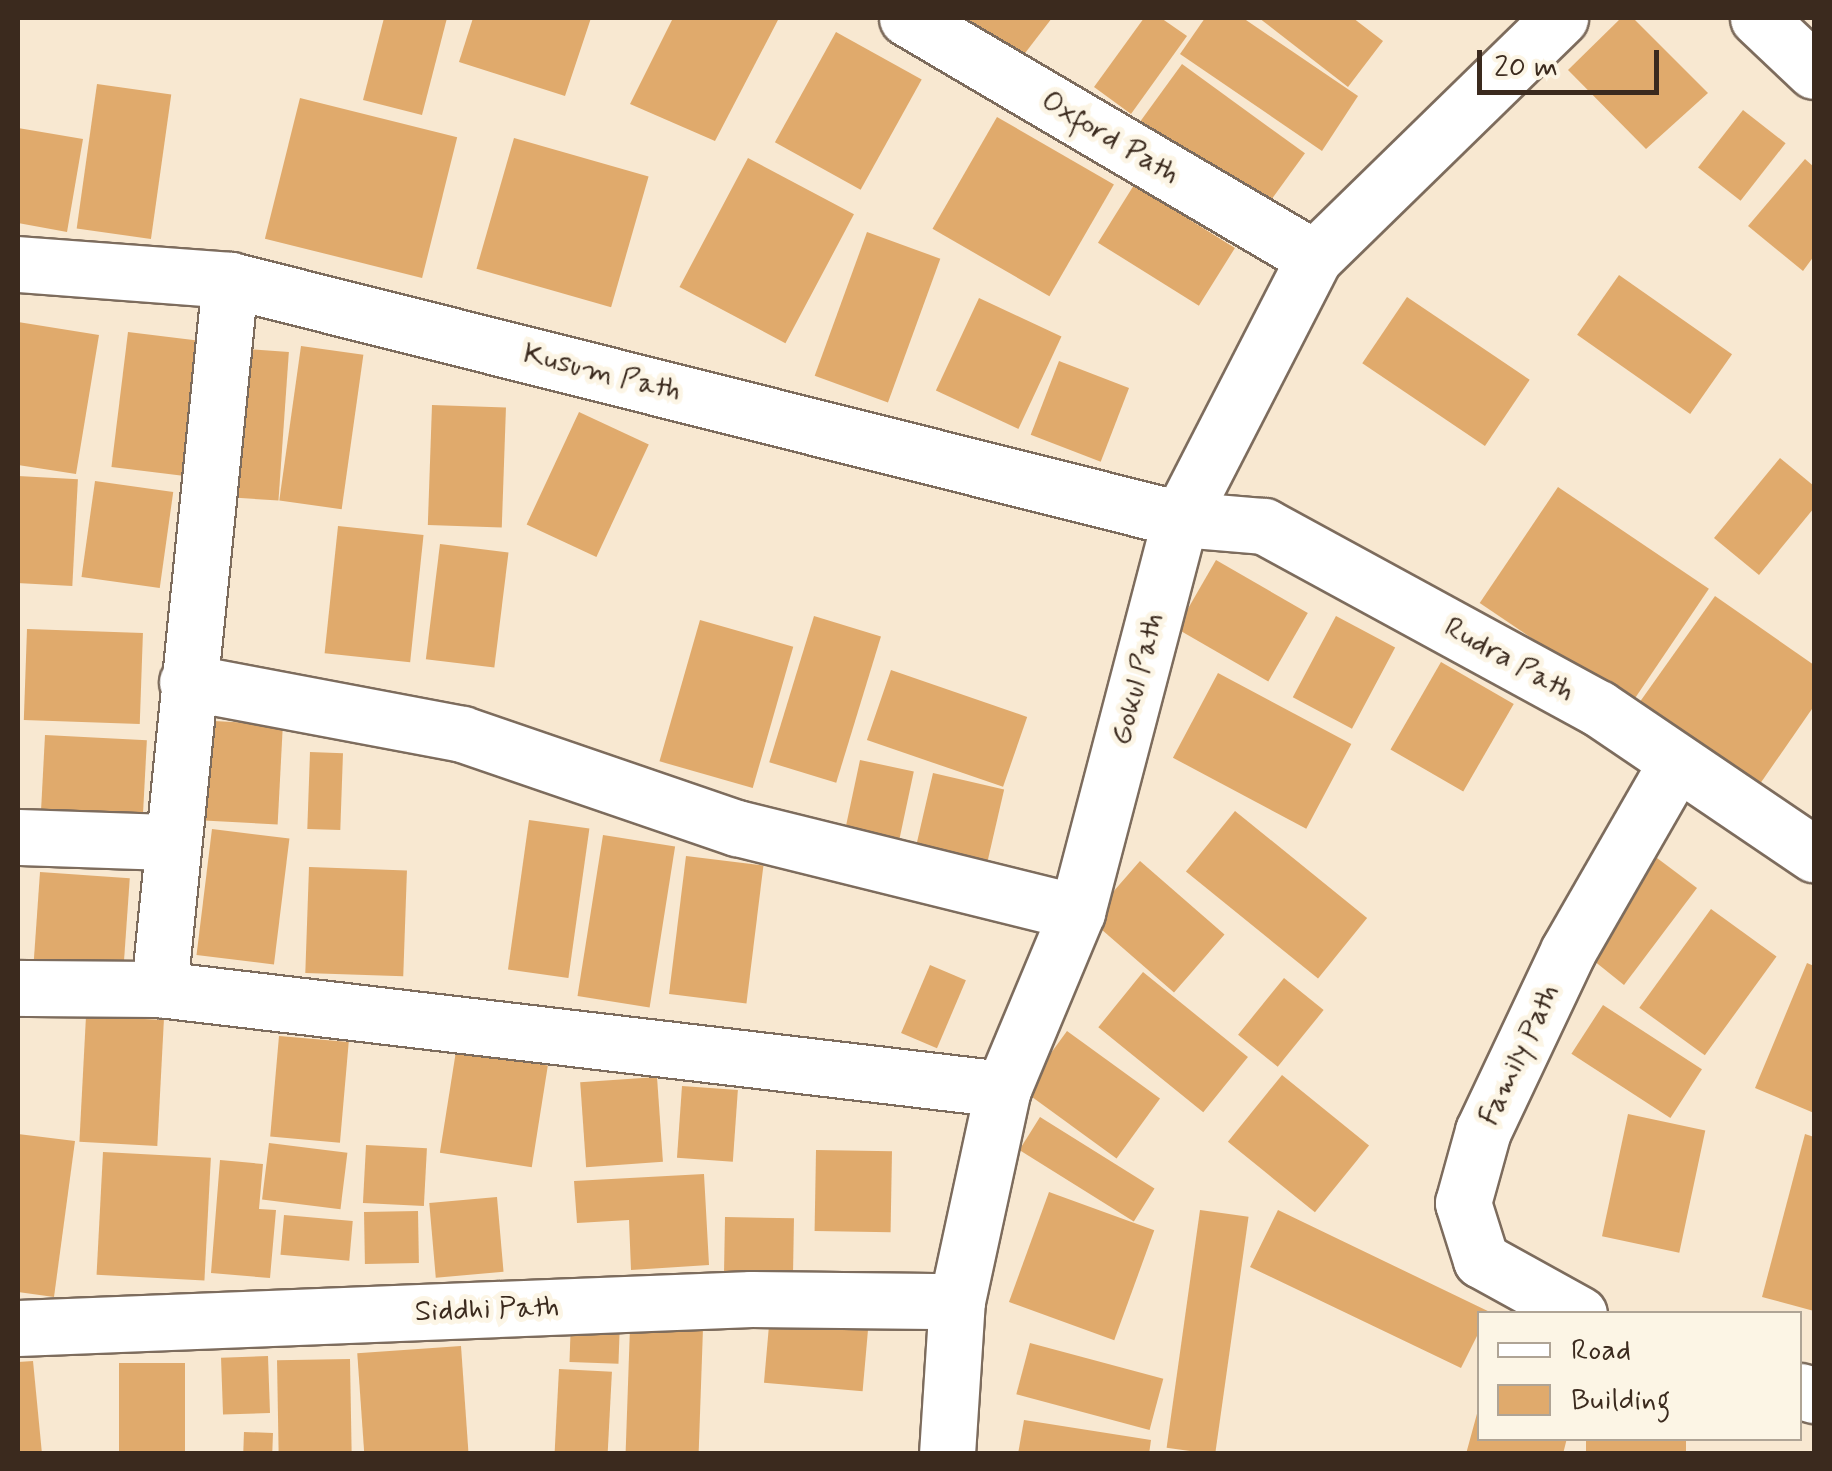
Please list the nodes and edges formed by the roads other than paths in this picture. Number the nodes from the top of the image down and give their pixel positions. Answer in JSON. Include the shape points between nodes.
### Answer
{"nodes":[{"id":1,"x":907,"y":18,"type":"edge"},
{"id":2,"x":1560,"y":18,"type":"edge"},
{"id":3,"x":1758,"y":18,"type":"edge"},
{"id":4,"x":1814,"y":71,"type":"edge"},
{"id":5,"x":1314,"y":258,"type":"junction"},
{"id":6,"x":18,"y":264,"type":"edge"},
{"id":7,"x":230,"y":280,"type":"junction"},
{"id":8,"x":1180,"y":518,"type":"junction"},
{"id":9,"x":187,"y":682,"type":"junction"},
{"id":10,"x":1676,"y":763,"type":"junction"},
{"id":11,"x":18,"y":837,"type":"edge"},
{"id":12,"x":170,"y":842,"type":"junction"},
{"id":13,"x":1814,"y":854,"type":"edge"},
{"id":14,"x":1077,"y":912,"type":"junction"},
{"id":15,"x":18,"y":988,"type":"edge"},
{"id":16,"x":159,"y":988,"type":"junction"},
{"id":17,"x":1002,"y":1088,"type":"junction"},
{"id":18,"x":956,"y":1301,"type":"junction"},
{"id":19,"x":1574,"y":1311,"type":"edge"},
{"id":20,"x":18,"y":1328,"type":"edge"},
{"id":21,"x":946,"y":1454,"type":"edge"}],
"edges":[{"from":1,"to":5,"type":"street","name":"Oxford Path"},
{"from":2,"to":5,"type":"street","name":"Gokul Path"},
{"from":3,"to":4,"type":"street"},
{"from":5,"to":8,"type":"street","name":"Gokul Path"},
{"from":6,"to":7,"type":"street","name":"Kusum Path"},
{"from":7,"to":8,"type":"street","name":"Kusum Path"},
{"from":7,"to":9,"type":"street"},
{"from":8,"to":10,"type":"street","name":"Rudra Path","via":[[1264,526],[1598,708]]},
{"from":8,"to":14,"type":"street","name":"Gokul Path"},
{"from":9,"to":12,"type":"street"},
{"from":9,"to":14,"type":"street","via":[[462,734],[737,828]]},
{"from":10,"to":13,"type":"street","name":"Rudra Path"},
{"from":10,"to":19,"type":"street","name":"Family Path","via":[[1568,950],[1483,1131],[1463,1203],[1481,1260]]},
{"from":11,"to":12,"type":"street"},
{"from":12,"to":16,"type":"street"},
{"from":14,"to":17,"type":"street","name":"Gokul Path"},
{"from":15,"to":16,"type":"street"},
{"from":16,"to":17,"type":"street"},
{"from":17,"to":18,"type":"street","name":"Gokul Path"},
{"from":18,"to":20,"type":"street","name":"Siddhi Path","via":[[751,1299]]},
{"from":18,"to":21,"type":"street","name":"Gokul Path"}]}
